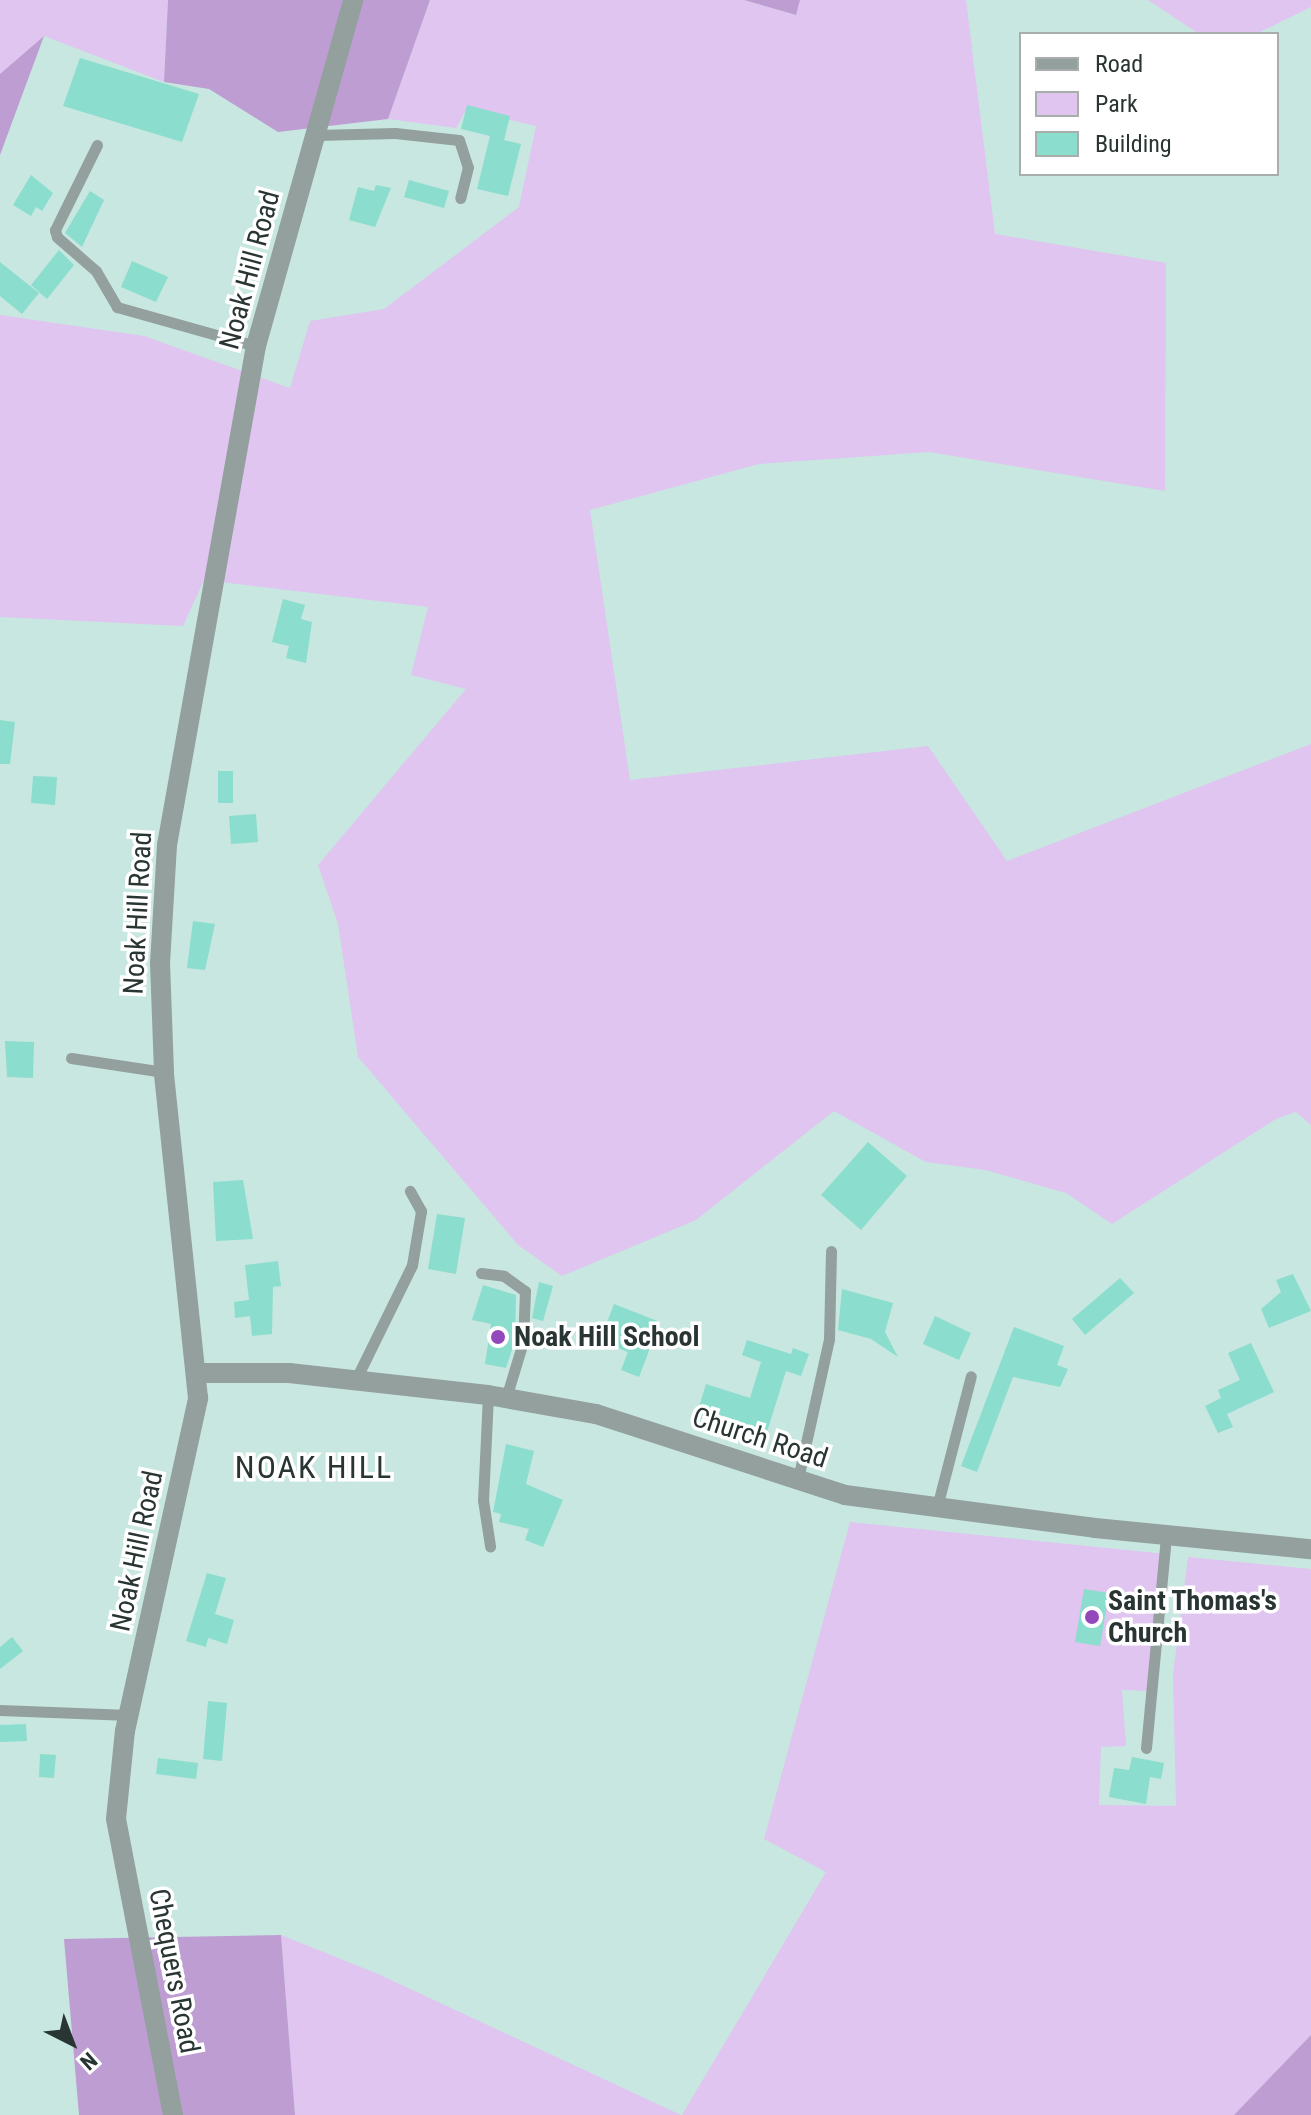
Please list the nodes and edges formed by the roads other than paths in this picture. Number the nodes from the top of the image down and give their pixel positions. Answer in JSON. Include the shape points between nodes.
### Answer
{"nodes":[{"id":1,"x":353,"y":0,"type":"edge"},
{"id":2,"x":317,"y":135,"type":"junction"},
{"id":3,"x":97,"y":145,"type":"dead end"},
{"id":4,"x":460,"y":198,"type":"dead end"},
{"id":5,"x":256,"y":346,"type":"junction"},
{"id":6,"x":71,"y":1058,"type":"dead end"},
{"id":7,"x":164,"y":1072,"type":"junction"},
{"id":8,"x":410,"y":1191,"type":"dead end"},
{"id":9,"x":831,"y":1251,"type":"dead end"},
{"id":10,"x":481,"y":1273,"type":"dead end"},
{"id":11,"x":196,"y":1373,"type":"junction"},
{"id":12,"x":971,"y":1376,"type":"dead end"},
{"id":13,"x":355,"y":1381,"type":"junction"},
{"id":14,"x":497,"y":1397,"type":"junction"},
{"id":15,"x":798,"y":1479,"type":"junction"},
{"id":16,"x":937,"y":1507,"type":"junction"},
{"id":17,"x":1166,"y":1535,"type":"junction"},
{"id":18,"x":490,"y":1546,"type":"dead end"},
{"id":19,"x":1311,"y":1549,"type":"edge"},
{"id":20,"x":0,"y":1710,"type":"edge"},
{"id":21,"x":129,"y":1715,"type":"junction"},
{"id":22,"x":1146,"y":1748,"type":"dead end"},
{"id":23,"x":120,"y":1838,"type":"joint"},
{"id":24,"x":173,"y":2115,"type":"edge"}],
"edges":[{"from":1,"to":2,"type":"street","name":"Noak Hill Road"},
{"from":2,"to":4,"type":"lane","via":[[395,133],[459,140],[468,167]]},
{"from":2,"to":5,"type":"street","name":"Noak Hill Road"},
{"from":3,"to":5,"type":"lane","via":[[55,230],[57,237],[96,271],[117,307]]},
{"from":5,"to":7,"type":"street","name":"Noak Hill Road","via":[[167,845],[160,963]]},
{"from":6,"to":7,"type":"lane"},
{"from":7,"to":11,"type":"street","name":"Noak Hill Road"},
{"from":8,"to":13,"type":"lane","via":[[421,1211],[412,1265]]},
{"from":9,"to":15,"type":"lane","via":[[829,1339]]},
{"from":10,"to":14,"type":"lane","via":[[504,1276],[525,1291],[523,1342]]},
{"from":11,"to":13,"type":"street","name":"Church Road","via":[[222,1369]]},
{"from":11,"to":21,"type":"street","name":"Noak Hill Road","via":[[198,1398]]},
{"from":12,"to":16,"type":"lane"},
{"from":13,"to":14,"type":"street","name":"Church Road"},
{"from":14,"to":15,"type":"street","name":"Church Road","via":[[596,1414]]},
{"from":14,"to":18,"type":"lane","via":[[483,1500]]},
{"from":15,"to":16,"type":"street","name":"Church Road","via":[[845,1495]]},
{"from":16,"to":17,"type":"street","name":"Church Road"},
{"from":17,"to":19,"type":"street","name":"Church Road"},
{"from":17,"to":22,"type":"lane"},
{"from":20,"to":21,"type":"lane"},
{"from":21,"to":23,"type":"street","name":"Noak Hill Road","via":[[116,1819]]},
{"from":23,"to":24,"type":"street","name":"Chequers Road"}]}
